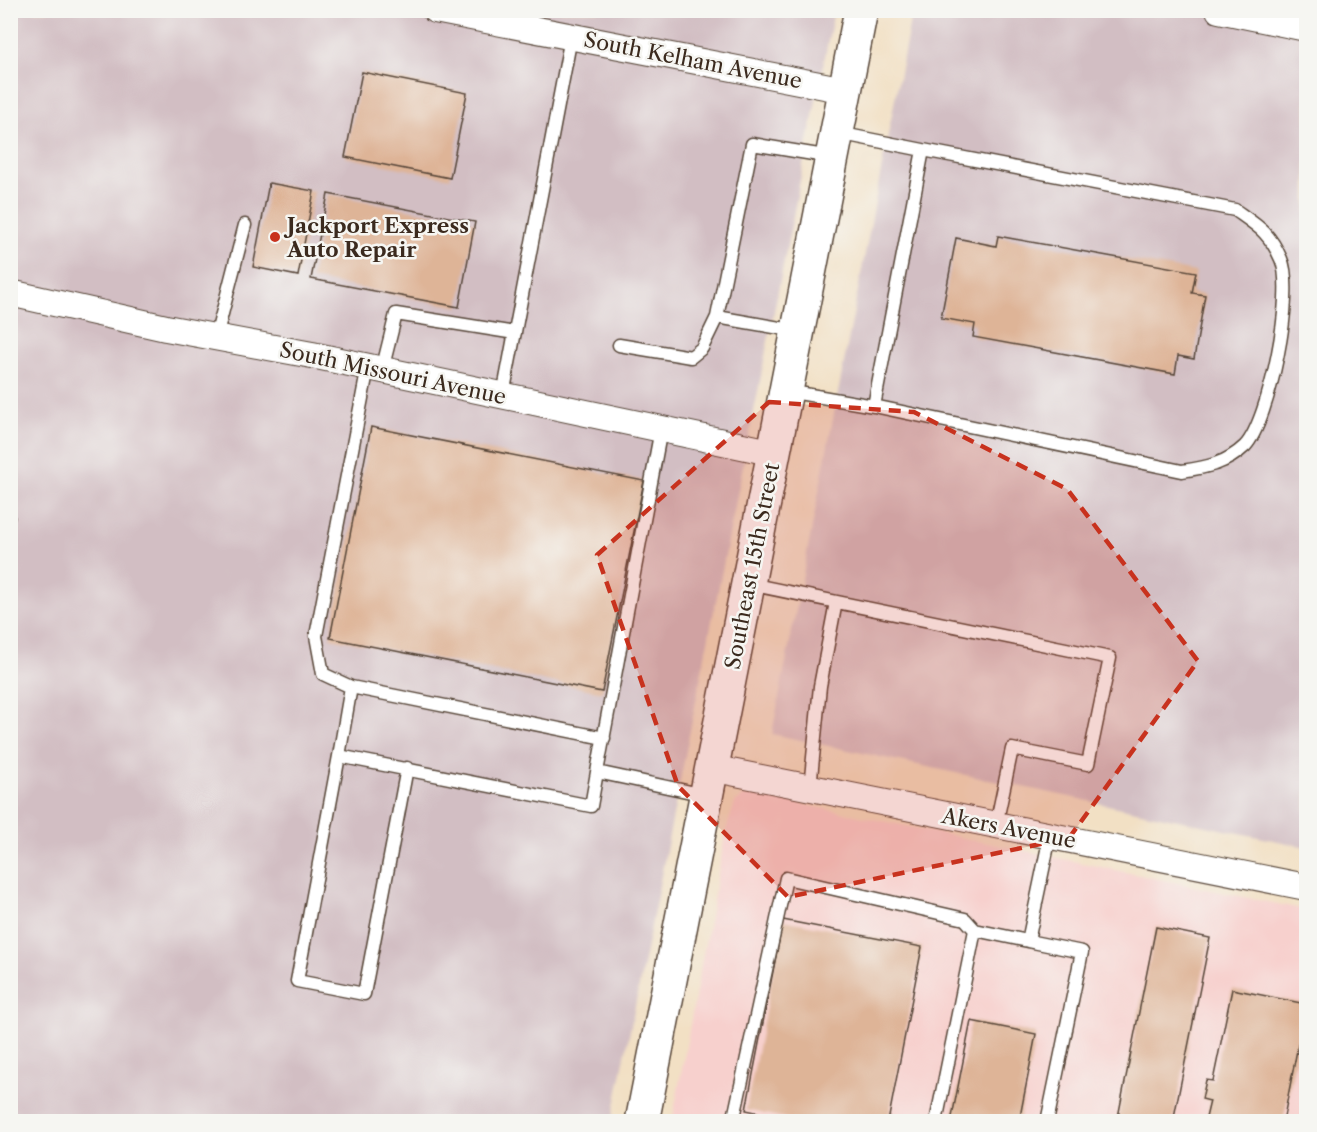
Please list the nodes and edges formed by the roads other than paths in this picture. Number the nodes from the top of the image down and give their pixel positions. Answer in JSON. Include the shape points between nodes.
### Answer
{"nodes":[{"id":1,"x":435,"y":10,"type":"edge"},
{"id":2,"x":861,"y":10,"type":"edge"},
{"id":3,"x":1219,"y":10,"type":"edge"},
{"id":4,"x":1306,"y":28,"type":"edge"},
{"id":5,"x":571,"y":37,"type":"junction"},
{"id":6,"x":845,"y":90,"type":"junction"},
{"id":7,"x":835,"y":145,"type":"junction"},
{"id":8,"x":923,"y":150,"type":"junction"},
{"id":9,"x":245,"y":225,"type":"dead end"},
{"id":10,"x":10,"y":293,"type":"edge"},
{"id":11,"x":717,"y":318,"type":"junction"},
{"id":12,"x":797,"y":331,"type":"junction"},
{"id":13,"x":514,"y":333,"type":"junction"},
{"id":14,"x":216,"y":338,"type":"junction"},
{"id":15,"x":619,"y":345,"type":"dead end"},
{"id":16,"x":375,"y":368,"type":"junction"},
{"id":17,"x":787,"y":391,"type":"junction"},
{"id":18,"x":503,"y":395,"type":"junction"},
{"id":19,"x":874,"y":406,"type":"junction"},
{"id":20,"x":661,"y":429,"type":"junction"},
{"id":21,"x":775,"y":453,"type":"junction"},
{"id":22,"x":748,"y":584,"type":"junction"},
{"id":23,"x":836,"y":602,"type":"junction"},
{"id":24,"x":351,"y":687,"type":"junction"},
{"id":25,"x":604,"y":738,"type":"junction"},
{"id":26,"x":339,"y":756,"type":"junction"},
{"id":27,"x":406,"y":768,"type":"junction"},
{"id":28,"x":597,"y":772,"type":"junction"},
{"id":29,"x":709,"y":782,"type":"junction"},
{"id":30,"x":810,"y":788,"type":"junction"},
{"id":31,"x":996,"y":825,"type":"junction"},
{"id":32,"x":1050,"y":836,"type":"junction"},
{"id":33,"x":1306,"y":887,"type":"edge"},
{"id":34,"x":975,"y":930,"type":"junction"},
{"id":35,"x":1028,"y":941,"type":"junction"},
{"id":36,"x":642,"y":1122,"type":"edge"},
{"id":37,"x":733,"y":1122,"type":"edge"},
{"id":38,"x":936,"y":1122,"type":"edge"},
{"id":39,"x":1047,"y":1122,"type":"edge"}],
"edges":[{"from":1,"to":5,"type":"street","name":"South Kelham Avenue"},
{"from":2,"to":6,"type":"main road","name":"Southeast 15th Street"},
{"from":3,"to":4,"type":"street"},
{"from":5,"to":6,"type":"street","name":"South Kelham Avenue"},
{"from":5,"to":13,"type":"lane"},
{"from":6,"to":7,"type":"main road","name":"Southeast 15th Street"},
{"from":7,"to":8,"type":"lane"},
{"from":7,"to":11,"type":"lane","via":[[752,144]]},
{"from":7,"to":12,"type":"main road","name":"Southeast 15th Street"},
{"from":8,"to":19,"type":"lane"},
{"from":8,"to":19,"type":"lane","via":[[1235,210],[1266,231],[1283,262],[1285,300],[1279,354],[1262,414],[1246,445],[1218,466],[1182,471]]},
{"from":9,"to":14,"type":"lane"},
{"from":10,"to":14,"type":"street","name":"South Missouri Avenue"},
{"from":11,"to":12,"type":"lane"},
{"from":11,"to":15,"type":"lane","via":[[702,348],[691,357]]},
{"from":12,"to":17,"type":"main road","name":"Southeast 15th Street"},
{"from":13,"to":16,"type":"lane","via":[[396,314]]},
{"from":13,"to":18,"type":"lane"},
{"from":14,"to":16,"type":"street","name":"South Missouri Avenue"},
{"from":16,"to":18,"type":"street","name":"South Missouri Avenue"},
{"from":16,"to":24,"type":"lane","via":[[316,636],[323,674]]},
{"from":17,"to":19,"type":"lane"},
{"from":17,"to":21,"type":"main road","name":"Southeast 15th Street"},
{"from":18,"to":20,"type":"street","name":"South Missouri Avenue"},
{"from":20,"to":21,"type":"street","name":"South Missouri Avenue"},
{"from":20,"to":25,"type":"lane"},
{"from":21,"to":22,"type":"main road","name":"Southeast 15th Street"},
{"from":22,"to":23,"type":"lane"},
{"from":22,"to":29,"type":"main road","name":"Southeast 15th Street"},
{"from":23,"to":30,"type":"lane","via":[[820,686]]},
{"from":23,"to":31,"type":"lane","via":[[1110,658],[1088,764],[1011,749]]},
{"from":24,"to":25,"type":"lane"},
{"from":24,"to":26,"type":"lane"},
{"from":25,"to":28,"type":"lane"},
{"from":26,"to":27,"type":"lane"},
{"from":26,"to":27,"type":"lane","via":[[297,981],[364,994]]},
{"from":27,"to":28,"type":"lane","via":[[591,806]]},
{"from":28,"to":29,"type":"lane"},
{"from":29,"to":30,"type":"street","name":"Akers Avenue"},
{"from":29,"to":36,"type":"main road","name":"Southeast 15th Street"},
{"from":30,"to":31,"type":"street","name":"Akers Avenue"},
{"from":31,"to":32,"type":"street","name":"Akers Avenue"},
{"from":32,"to":33,"type":"street","name":"Akers Avenue"},
{"from":32,"to":35,"type":"lane"},
{"from":34,"to":35,"type":"lane"},
{"from":34,"to":37,"type":"lane","via":[[965,919],[786,878]]},
{"from":34,"to":38,"type":"lane"},
{"from":35,"to":39,"type":"lane","via":[[1082,952]]}]}
